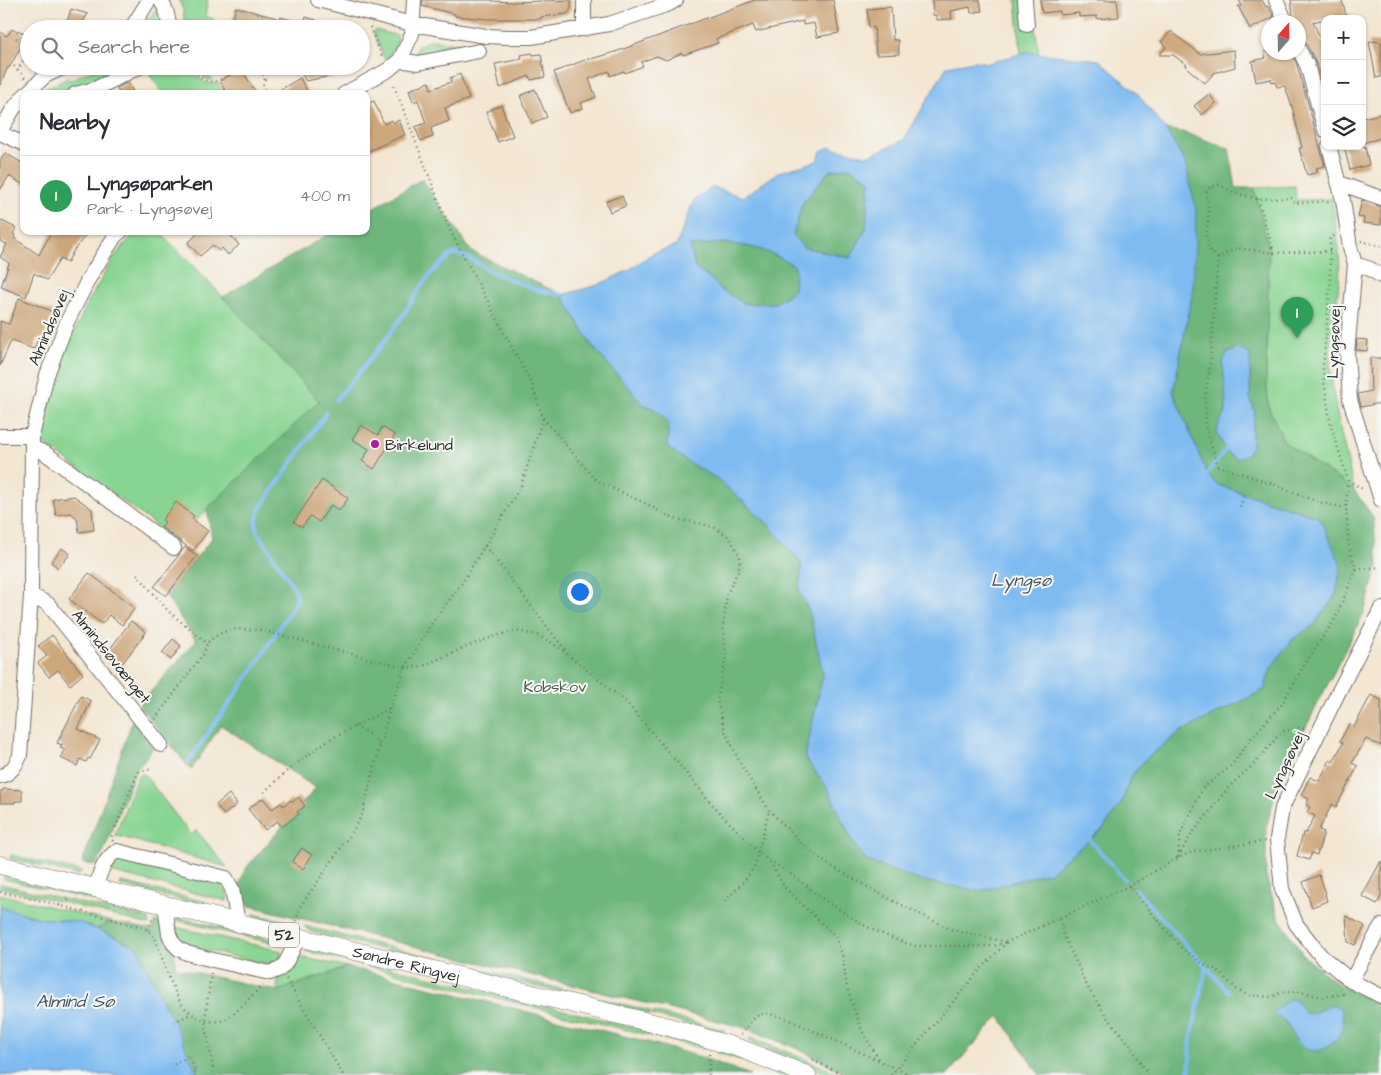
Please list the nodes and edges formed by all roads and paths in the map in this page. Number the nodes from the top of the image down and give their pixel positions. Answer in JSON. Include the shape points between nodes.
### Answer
{"nodes":[{"id":1,"x":149,"y":0,"type":"edge"},
{"id":2,"x":160,"y":0,"type":"edge"},
{"id":3,"x":318,"y":0,"type":"edge"},
{"id":4,"x":414,"y":0,"type":"edge"},
{"id":5,"x":584,"y":0,"type":"edge"},
{"id":6,"x":676,"y":0,"type":"edge"},
{"id":7,"x":1026,"y":0,"type":"edge"},
{"id":8,"x":1276,"y":0,"type":"edge"},
{"id":9,"x":370,"y":14,"type":"junction"},
{"id":10,"x":1283,"y":15,"type":"edge"},
{"id":11,"x":137,"y":20,"type":"edge"},
{"id":12,"x":169,"y":20,"type":"edge"},
{"id":13,"x":412,"y":24,"type":"junction"},
{"id":14,"x":1028,"y":25,"type":"dead end"},
{"id":15,"x":584,"y":28,"type":"junction"},
{"id":16,"x":16,"y":38,"type":"dead end"},
{"id":17,"x":20,"y":41,"type":"edge"},
{"id":18,"x":479,"y":51,"type":"dead end"},
{"id":19,"x":400,"y":60,"type":"junction"},
{"id":20,"x":1304,"y":60,"type":"edge"},
{"id":21,"x":14,"y":66,"type":"dead end"},
{"id":22,"x":20,"y":66,"type":"edge"},
{"id":23,"x":18,"y":70,"type":"junction"},
{"id":24,"x":388,"y":70,"type":"junction"},
{"id":25,"x":20,"y":73,"type":"edge"},
{"id":26,"x":21,"y":75,"type":"edge"},
{"id":27,"x":47,"y":75,"type":"edge"},
{"id":28,"x":123,"y":75,"type":"edge"},
{"id":29,"x":199,"y":75,"type":"edge"},
{"id":30,"x":227,"y":75,"type":"edge"},
{"id":31,"x":263,"y":75,"type":"edge"},
{"id":32,"x":30,"y":90,"type":"edge"},
{"id":33,"x":33,"y":90,"type":"edge"},
{"id":34,"x":91,"y":90,"type":"edge"},
{"id":35,"x":266,"y":90,"type":"edge"},
{"id":36,"x":351,"y":90,"type":"edge"},
{"id":37,"x":20,"y":102,"type":"edge"},
{"id":38,"x":1321,"y":116,"type":"edge"},
{"id":39,"x":0,"y":132,"type":"edge"},
{"id":40,"x":20,"y":142,"type":"edge"},
{"id":41,"x":1330,"y":150,"type":"edge"},
{"id":42,"x":1339,"y":183,"type":"junction"},
{"id":43,"x":1381,"y":198,"type":"edge"},
{"id":44,"x":1258,"y":199,"type":"junction"},
{"id":45,"x":1343,"y":200,"type":"junction"},
{"id":46,"x":1348,"y":232,"type":"junction"},
{"id":47,"x":116,"y":235,"type":"edge"},
{"id":48,"x":1366,"y":242,"type":"dead end"},
{"id":49,"x":1381,"y":246,"type":"edge"},
{"id":50,"x":1330,"y":251,"type":"junction"},
{"id":51,"x":1274,"y":253,"type":"junction"},
{"id":52,"x":1218,"y":258,"type":"junction"},
{"id":53,"x":1354,"y":264,"type":"junction"},
{"id":54,"x":1381,"y":276,"type":"edge"},
{"id":55,"x":543,"y":418,"type":"junction"},
{"id":56,"x":0,"y":436,"type":"edge"},
{"id":57,"x":32,"y":441,"type":"junction"},
{"id":58,"x":1245,"y":493,"type":"dead end"},
{"id":59,"x":1381,"y":500,"type":"edge"},
{"id":60,"x":1240,"y":507,"type":"dead end"},
{"id":61,"x":1346,"y":508,"type":"junction"},
{"id":62,"x":485,"y":546,"type":"junction"},
{"id":63,"x":174,"y":548,"type":"dead end"},
{"id":64,"x":1381,"y":567,"type":"edge"},
{"id":65,"x":1356,"y":569,"type":"junction"},
{"id":66,"x":137,"y":574,"type":"dead end"},
{"id":67,"x":30,"y":594,"type":"junction"},
{"id":68,"x":1381,"y":609,"type":"edge"},
{"id":69,"x":208,"y":643,"type":"junction"},
{"id":70,"x":567,"y":654,"type":"junction"},
{"id":71,"x":405,"y":668,"type":"junction"},
{"id":72,"x":390,"y":708,"type":"junction"},
{"id":73,"x":355,"y":726,"type":"junction"},
{"id":74,"x":147,"y":728,"type":"junction"},
{"id":75,"x":1320,"y":730,"type":"junction"},
{"id":76,"x":160,"y":745,"type":"dead end"},
{"id":77,"x":380,"y":746,"type":"junction"},
{"id":78,"x":152,"y":769,"type":"dead end"},
{"id":79,"x":0,"y":776,"type":"edge"},
{"id":80,"x":264,"y":792,"type":"dead end"},
{"id":81,"x":769,"y":810,"type":"junction"},
{"id":82,"x":1277,"y":839,"type":"junction"},
{"id":83,"x":117,"y":852,"type":"junction"},
{"id":84,"x":759,"y":853,"type":"junction"},
{"id":85,"x":1178,"y":858,"type":"junction"},
{"id":86,"x":770,"y":860,"type":"junction"},
{"id":87,"x":0,"y":865,"type":"edge"},
{"id":88,"x":1129,"y":886,"type":"junction"},
{"id":89,"x":95,"y":889,"type":"junction"},
{"id":90,"x":0,"y":892,"type":"edge"},
{"id":91,"x":74,"y":897,"type":"dead end"},
{"id":92,"x":724,"y":901,"type":"dead end"},
{"id":93,"x":59,"y":905,"type":"junction"},
{"id":94,"x":159,"y":911,"type":"junction"},
{"id":95,"x":1059,"y":919,"type":"junction"},
{"id":96,"x":238,"y":923,"type":"junction"},
{"id":97,"x":1381,"y":926,"type":"edge"},
{"id":98,"x":148,"y":930,"type":"junction"},
{"id":99,"x":295,"y":938,"type":"junction"},
{"id":100,"x":1007,"y":942,"type":"junction"},
{"id":101,"x":213,"y":960,"type":"junction"},
{"id":102,"x":275,"y":971,"type":"junction"},
{"id":103,"x":1351,"y":981,"type":"junction"},
{"id":104,"x":1381,"y":996,"type":"edge"},
{"id":105,"x":191,"y":1013,"type":"junction"},
{"id":106,"x":205,"y":1021,"type":"junction"},
{"id":107,"x":174,"y":1022,"type":"dead end"},
{"id":108,"x":709,"y":1039,"type":"junction"},
{"id":109,"x":732,"y":1046,"type":"junction"},
{"id":110,"x":880,"y":1061,"type":"junction"},
{"id":111,"x":174,"y":1064,"type":"dead end"},
{"id":112,"x":895,"y":1069,"type":"junction"},
{"id":113,"x":190,"y":1075,"type":"edge"},
{"id":114,"x":214,"y":1075,"type":"edge"},
{"id":115,"x":343,"y":1075,"type":"edge"},
{"id":116,"x":709,"y":1075,"type":"edge"},
{"id":117,"x":807,"y":1075,"type":"edge"},
{"id":118,"x":891,"y":1075,"type":"edge"},
{"id":119,"x":910,"y":1075,"type":"edge"},
{"id":120,"x":1148,"y":1075,"type":"edge"}],
"edges":[{"from":1,"to":11,"type":"street"},
{"from":2,"to":12,"type":"street"},
{"from":3,"to":9,"type":"street"},
{"from":4,"to":13,"type":"street"},
{"from":5,"to":15,"type":"street"},
{"from":6,"to":15,"type":"street","via":[[609,24]]},
{"from":7,"to":14,"type":"street"},
{"from":8,"to":10,"type":"street"},
{"from":9,"to":13,"type":"street"},
{"from":9,"to":24,"type":"path","via":[[370,31]]},
{"from":13,"to":15,"type":"street","via":[[508,37],[531,37]]},
{"from":13,"to":19,"type":"street","via":[[412,34]]},
{"from":16,"to":17,"type":"path"},
{"from":18,"to":19,"type":"street","via":[[418,63]]},
{"from":19,"to":24,"type":"street"},
{"from":20,"to":38,"type":"street"},
{"from":21,"to":23,"type":"path"},
{"from":22,"to":23,"type":"path"},
{"from":23,"to":25,"type":"path"},
{"from":24,"to":36,"type":"street"},
{"from":24,"to":55,"type":"path","via":[[450,230],[532,386]]},
{"from":26,"to":32,"type":"path"},
{"from":27,"to":33,"type":"street"},
{"from":28,"to":34,"type":"street"},
{"from":29,"to":30,"type":"path","via":[[214,82]]},
{"from":31,"to":35,"type":"path"},
{"from":37,"to":39,"type":"street"},
{"from":39,"to":40,"type":"street"},
{"from":41,"to":42,"type":"street","name":"Lyngsøvej"},
{"from":42,"to":43,"type":"street"},
{"from":42,"to":45,"type":"street","name":"Lyngsøvej"},
{"from":44,"to":45,"type":"path","via":[[1292,198],[1294,203]]},
{"from":44,"to":51,"type":"path"},
{"from":44,"to":52,"type":"path","via":[[1236,194],[1219,185],[1210,187],[1206,193],[1209,206],[1206,237],[1208,248]]},
{"from":45,"to":46,"type":"street","name":"Lyngsøvej"},
{"from":46,"to":50,"type":"path","via":[[1338,233],[1330,239]]},
{"from":46,"to":53,"type":"street","name":"Lyngsøvej"},
{"from":47,"to":57,"type":"street","name":"Almindsøvej","via":[[89,278],[67,322],[47,375]]},
{"from":48,"to":49,"type":"path"},
{"from":50,"to":51,"type":"path"},
{"from":50,"to":61,"type":"path","via":[[1323,375],[1331,426],[1348,480]]},
{"from":51,"to":52,"type":"path","via":[[1237,248]]},
{"from":52,"to":61,"type":"path","via":[[1205,398],[1206,428],[1216,464],[1318,502]]},
{"from":53,"to":54,"type":"street"},
{"from":53,"to":59,"type":"street","name":"Lyngsøvej","via":[[1347,353],[1350,400]]},
{"from":55,"to":62,"type":"path","via":[[521,486]]},
{"from":55,"to":81,"type":"path","via":[[595,478],[605,485],[664,514],[700,522],[730,537],[740,556],[739,569],[727,594],[723,627],[726,652],[716,700],[725,731],[741,765]]},
{"from":56,"to":57,"type":"street"},
{"from":57,"to":63,"type":"street"},
{"from":57,"to":67,"type":"street","name":"Almindsøvej"},
{"from":58,"to":60,"type":"path"},
{"from":61,"to":65,"type":"path","via":[[1349,548]]},
{"from":62,"to":70,"type":"path"},
{"from":62,"to":71,"type":"path","via":[[462,584],[432,622]]},
{"from":64,"to":65,"type":"path"},
{"from":65,"to":85,"type":"path","via":[[1335,619],[1282,704],[1231,766],[1203,788],[1180,835]]},
{"from":66,"to":69,"type":"path","via":[[168,611]]},
{"from":67,"to":74,"type":"street","name":"Almindsøvænget","via":[[48,604]]},
{"from":67,"to":79,"type":"street","name":"Almindsøvej","via":[[20,756],[15,768]]},
{"from":68,"to":75,"type":"street","name":"Lyngsøvej"},
{"from":69,"to":71,"type":"path","via":[[226,630],[261,630]]},
{"from":69,"to":74,"type":"path","via":[[204,653]]},
{"from":70,"to":71,"type":"path","via":[[537,635],[516,631],[495,636],[423,666]]},
{"from":70,"to":84,"type":"path","via":[[626,702],[719,812]]},
{"from":71,"to":72,"type":"path"},
{"from":72,"to":73,"type":"path"},
{"from":72,"to":77,"type":"path"},
{"from":73,"to":77,"type":"path","via":[[372,736]]},
{"from":73,"to":80,"type":"path","via":[[327,741]]},
{"from":74,"to":76,"type":"street","name":"Almindsøvænget"},
{"from":75,"to":82,"type":"street","name":"Lyngsøvej","via":[[1282,808]]},
{"from":75,"to":85,"type":"path","via":[[1298,728],[1281,732],[1228,788],[1189,838]]},
{"from":77,"to":99,"type":"path","via":[[362,815],[300,907]]},
{"from":78,"to":83,"type":"path","via":[[140,772],[134,782],[112,838]]},
{"from":81,"to":84,"type":"path"},
{"from":81,"to":100,"type":"path","via":[[826,863],[880,894],[950,929]]},
{"from":82,"to":85,"type":"path","via":[[1192,852]]},
{"from":82,"to":103,"type":"street","name":"Lyngsøvej","via":[[1282,889],[1296,924],[1321,956]]},
{"from":83,"to":89,"type":"street","via":[[103,864]]},
{"from":83,"to":96,"type":"street","via":[[226,878],[232,888]]},
{"from":84,"to":86,"type":"path"},
{"from":84,"to":92,"type":"path","via":[[745,880]]},
{"from":85,"to":88,"type":"path"},
{"from":86,"to":100,"type":"path","via":[[827,902],[867,927],[894,939],[915,946],[940,947],[993,946]]},
{"from":86,"to":110,"type":"path","via":[[785,888],[835,936],[852,1004],[862,1031]]},
{"from":87,"to":89,"type":"main road","name":"Søndre Ringvej","number":"52"},
{"from":88,"to":95,"type":"path"},
{"from":88,"to":103,"type":"path","via":[[1181,947],[1204,965],[1217,970],[1247,995],[1302,992],[1321,997],[1343,994]]},
{"from":89,"to":94,"type":"main road","name":"Søndre Ringvej","number":"52"},
{"from":90,"to":93,"type":"path"},
{"from":91,"to":93,"type":"path"},
{"from":93,"to":98,"type":"path"},
{"from":94,"to":96,"type":"main road","name":"Søndre Ringvej","number":"52"},
{"from":94,"to":98,"type":"path"},
{"from":94,"to":101,"type":"street","via":[[173,943],[179,949]]},
{"from":95,"to":100,"type":"path"},
{"from":95,"to":120,"type":"path","via":[[1088,988]]},
{"from":96,"to":99,"type":"main road","name":"Søndre Ringvej","number":"52"},
{"from":97,"to":103,"type":"street"},
{"from":98,"to":105,"type":"path","via":[[155,938],[180,1001]]},
{"from":99,"to":102,"type":"street","via":[[286,964]]},
{"from":99,"to":108,"type":"main road","name":"Søndre Ringvej","number":"52"},
{"from":100,"to":112,"type":"path"},
{"from":101,"to":102,"type":"street"},
{"from":101,"to":106,"type":"path"},
{"from":102,"to":106,"type":"path","via":[[227,1019]]},
{"from":102,"to":115,"type":"path"},
{"from":103,"to":104,"type":"street","name":"Lyngsøvej"},
{"from":105,"to":106,"type":"path"},
{"from":105,"to":107,"type":"path"},
{"from":106,"to":114,"type":"path"},
{"from":108,"to":109,"type":"main road","name":"Søndre Ringvej","number":"52"},
{"from":108,"to":116,"type":"path"},
{"from":109,"to":110,"type":"path","via":[[754,1017],[776,1015]]},
{"from":109,"to":117,"type":"main road","name":"Søndre Ringvej","number":"52"},
{"from":110,"to":112,"type":"path"},
{"from":111,"to":113,"type":"path","via":[[189,1056],[196,1071]]},
{"from":112,"to":118,"type":"path"},
{"from":112,"to":119,"type":"path"}]}
